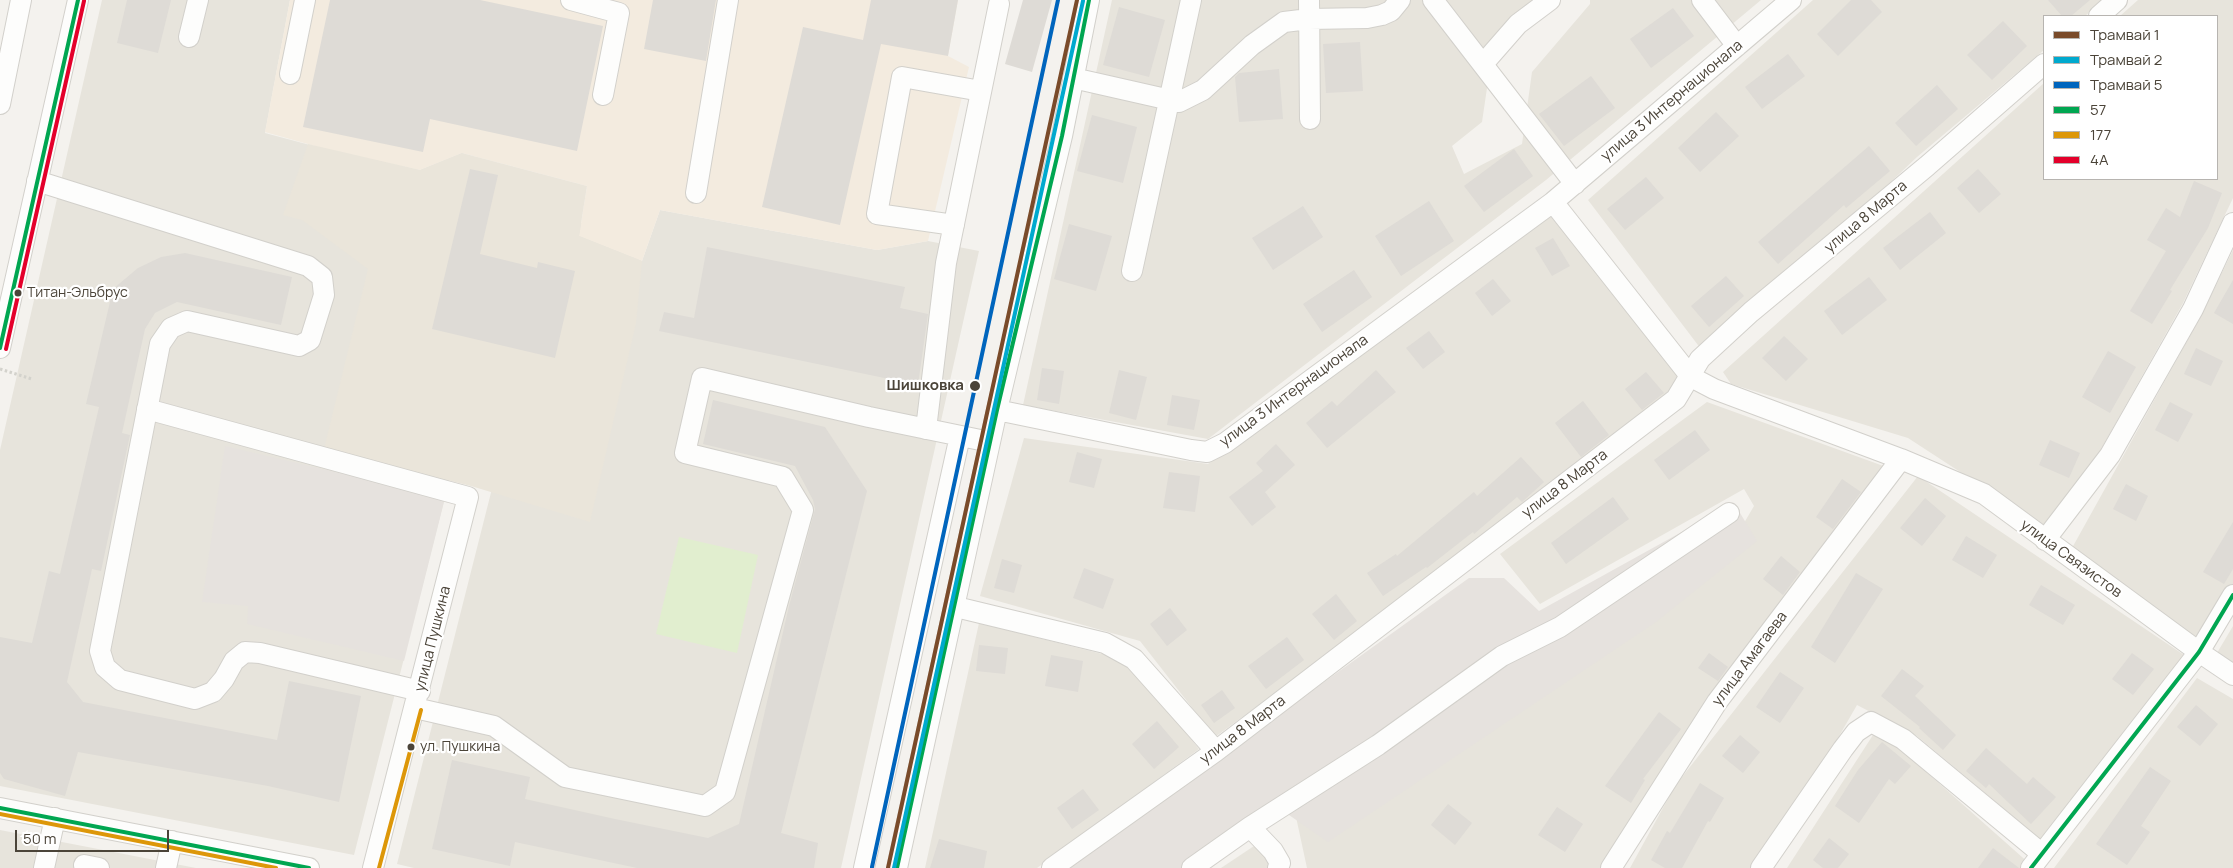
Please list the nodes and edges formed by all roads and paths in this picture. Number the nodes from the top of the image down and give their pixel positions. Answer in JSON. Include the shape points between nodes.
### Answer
{"nodes":[{"id":1,"x":21,"y":0,"type":"edge"},
{"id":2,"x":78,"y":0,"type":"edge"},
{"id":3,"x":198,"y":0,"type":"edge"},
{"id":4,"x":305,"y":0,"type":"edge"},
{"id":5,"x":571,"y":0,"type":"edge"},
{"id":6,"x":728,"y":0,"type":"edge"},
{"id":7,"x":1089,"y":0,"type":"edge"},
{"id":8,"x":1191,"y":0,"type":"edge"},
{"id":9,"x":1400,"y":0,"type":"edge"},
{"id":10,"x":1434,"y":0,"type":"edge"},
{"id":11,"x":1550,"y":0,"type":"edge"},
{"id":12,"x":1702,"y":0,"type":"edge"},
{"id":13,"x":1791,"y":0,"type":"edge"},
{"id":14,"x":2117,"y":0,"type":"edge"},
{"id":15,"x":999,"y":4,"type":"dead end"},
{"id":16,"x":1309,"y":9,"type":"edge"},
{"id":17,"x":2099,"y":15,"type":"edge"},
{"id":18,"x":188,"y":37,"type":"dead end"},
{"id":19,"x":1737,"y":46,"type":"junction"},
{"id":20,"x":1483,"y":64,"type":"junction"},
{"id":21,"x":2043,"y":65,"type":"edge"},
{"id":22,"x":290,"y":74,"type":"dead end"},
{"id":23,"x":1073,"y":78,"type":"junction"},
{"id":24,"x":981,"y":92,"type":"junction"},
{"id":25,"x":602,"y":95,"type":"dead end"},
{"id":26,"x":1169,"y":100,"type":"junction"},
{"id":27,"x":0,"y":104,"type":"edge"},
{"id":28,"x":1310,"y":119,"type":"dead end"},
{"id":29,"x":37,"y":181,"type":"junction"},
{"id":30,"x":1575,"y":184,"type":"junction"},
{"id":31,"x":696,"y":193,"type":"dead end"},
{"id":32,"x":1553,"y":202,"type":"junction"},
{"id":33,"x":2233,"y":223,"type":"edge"},
{"id":34,"x":954,"y":225,"type":"junction"},
{"id":35,"x":1132,"y":271,"type":"dead end"},
{"id":36,"x":4,"y":304,"type":"edge"},
{"id":37,"x":0,"y":348,"type":"edge"},
{"id":38,"x":0,"y":369,"type":"edge"},
{"id":39,"x":1691,"y":377,"type":"junction"},
{"id":40,"x":32,"y":379,"type":"dead end"},
{"id":41,"x":147,"y":409,"type":"junction"},
{"id":42,"x":997,"y":410,"type":"junction"},
{"id":43,"x":926,"y":429,"type":"junction"},
{"id":44,"x":960,"y":436,"type":"junction"},
{"id":45,"x":990,"y":442,"type":"junction"},
{"id":46,"x":1901,"y":459,"type":"junction"},
{"id":47,"x":1729,"y":513,"type":"dead end"},
{"id":48,"x":2045,"y":540,"type":"junction"},
{"id":49,"x":2233,"y":595,"type":"edge"},
{"id":50,"x":956,"y":607,"type":"junction"},
{"id":51,"x":2199,"y":652,"type":"junction"},
{"id":52,"x":2233,"y":675,"type":"edge"},
{"id":53,"x":417,"y":699,"type":"junction"},
{"id":54,"x":1216,"y":751,"type":"junction"},
{"id":55,"x":0,"y":808,"type":"edge"},
{"id":56,"x":55,"y":818,"type":"junction"},
{"id":57,"x":1250,"y":827,"type":"junction"},
{"id":58,"x":172,"y":841,"type":"junction"},
{"id":59,"x":2036,"y":861,"type":"edge"},
{"id":60,"x":44,"y":868,"type":"edge"},
{"id":61,"x":166,"y":868,"type":"edge"},
{"id":62,"x":309,"y":868,"type":"edge"},
{"id":63,"x":373,"y":868,"type":"edge"},
{"id":64,"x":864,"y":868,"type":"edge"},
{"id":65,"x":897,"y":868,"type":"edge"},
{"id":66,"x":1052,"y":868,"type":"edge"},
{"id":67,"x":1192,"y":868,"type":"edge"},
{"id":68,"x":1278,"y":868,"type":"edge"},
{"id":69,"x":1611,"y":868,"type":"edge"},
{"id":70,"x":1761,"y":868,"type":"edge"}],
"edges":[{"from":1,"to":27,"type":"street"},
{"from":2,"to":29,"type":"street"},
{"from":3,"to":18,"type":"street"},
{"from":4,"to":22,"type":"street"},
{"from":5,"to":25,"type":"street","via":[[619,13]]},
{"from":6,"to":31,"type":"street"},
{"from":7,"to":23,"type":"street"},
{"from":8,"to":26,"type":"street"},
{"from":9,"to":16,"type":"street","via":[[1391,11],[1382,15],[1353,18]]},
{"from":10,"to":20,"type":"street"},
{"from":11,"to":20,"type":"street","via":[[1518,24]]},
{"from":12,"to":19,"type":"street"},
{"from":13,"to":19,"type":"street","name":"улица 3 Интернационала"},
{"from":14,"to":17,"type":"street"},
{"from":15,"to":24,"type":"street"},
{"from":16,"to":26,"type":"street","via":[[1252,45],[1203,90],[1179,102]]},
{"from":16,"to":28,"type":"street"},
{"from":19,"to":30,"type":"street","name":"улица 3 Интернационала"},
{"from":20,"to":30,"type":"street"},
{"from":21,"to":39,"type":"street","name":"улица 8 Марта","via":[[1928,166],[1751,312],[1700,359]]},
{"from":23,"to":26,"type":"street"},
{"from":23,"to":42,"type":"street"},
{"from":24,"to":34,"type":"street"},
{"from":24,"to":34,"type":"street","via":[[902,77],[877,214]]},
{"from":26,"to":35,"type":"street"},
{"from":29,"to":36,"type":"street"},
{"from":29,"to":41,"type":"street","via":[[308,266],[322,277],[324,295],[310,340],[299,346],[186,321],[171,328],[160,344]]},
{"from":30,"to":32,"type":"street","name":"улица 3 Интернационала"},
{"from":32,"to":39,"type":"street"},
{"from":32,"to":42,"type":"street","name":"улица 3 Интернационала","via":[[1225,443],[1207,452]]},
{"from":33,"to":48,"type":"street","via":[[2193,309],[2110,455]]},
{"from":34,"to":43,"type":"street","via":[[946,262]]},
{"from":36,"to":37,"type":"street"},
{"from":38,"to":40,"type":"path"},
{"from":39,"to":46,"type":"street","name":"улица Связистов","via":[[1714,389]]},
{"from":39,"to":54,"type":"street","name":"улица 8 Марта","via":[[1676,399]]},
{"from":41,"to":53,"type":"street","name":"улица Пушкина","via":[[468,497]]},
{"from":41,"to":53,"type":"street","via":[[100,652],[106,667],[120,680],[195,699],[213,692],[234,661],[245,652],[260,653]]},
{"from":42,"to":45,"type":"street"},
{"from":43,"to":44,"type":"street"},
{"from":43,"to":53,"type":"street","via":[[702,378],[685,453],[783,477],[804,510],[725,792],[706,806],[565,777],[494,726]]},
{"from":44,"to":45,"type":"street"},
{"from":44,"to":64,"type":"street"},
{"from":45,"to":50,"type":"street"},
{"from":46,"to":48,"type":"street","name":"улица Связистов","via":[[1984,494]]},
{"from":46,"to":69,"type":"street","name":"улица Амагаева","via":[[1718,702]]},
{"from":47,"to":57,"type":"street","via":[[1560,627],[1502,656],[1378,745]]},
{"from":48,"to":51,"type":"street","name":"улица Связистов"},
{"from":49,"to":51,"type":"street"},
{"from":50,"to":54,"type":"street","via":[[1105,643],[1134,658]]},
{"from":50,"to":65,"type":"street"},
{"from":51,"to":52,"type":"street","name":"улица Связистов"},
{"from":51,"to":59,"type":"street"},
{"from":53,"to":63,"type":"street","name":"улица Пушкина"},
{"from":54,"to":66,"type":"street","name":"улица 8 Марта"},
{"from":55,"to":56,"type":"street"},
{"from":56,"to":58,"type":"street"},
{"from":56,"to":60,"type":"street"},
{"from":57,"to":67,"type":"street"},
{"from":57,"to":68,"type":"street","via":[[1273,851],[1280,863]]},
{"from":58,"to":61,"type":"street"},
{"from":58,"to":62,"type":"street"},
{"from":59,"to":70,"type":"street","via":[[1903,739],[1870,722],[1856,732],[1843,749]]}]}
